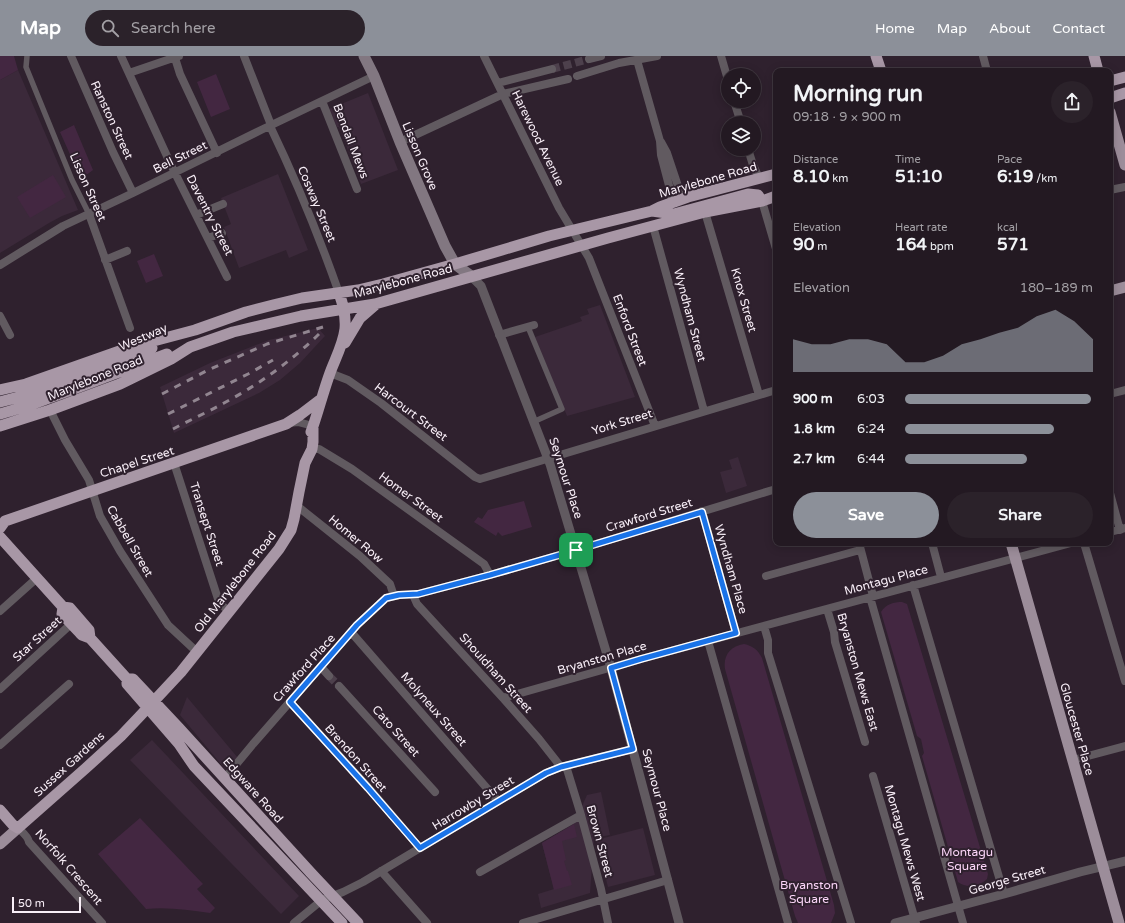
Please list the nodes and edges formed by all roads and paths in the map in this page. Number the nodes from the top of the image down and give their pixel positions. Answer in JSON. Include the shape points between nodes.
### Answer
{"nodes":[{"id":1,"x":27,"y":56,"type":"edge"},
{"id":2,"x":71,"y":56,"type":"edge"},
{"id":3,"x":120,"y":56,"type":"edge"},
{"id":4,"x":244,"y":56,"type":"edge"},
{"id":5,"x":364,"y":56,"type":"edge"},
{"id":6,"x":484,"y":56,"type":"edge"},
{"id":7,"x":601,"y":56,"type":"edge"},
{"id":8,"x":626,"y":56,"type":"edge"},
{"id":9,"x":657,"y":56,"type":"edge"},
{"id":10,"x":721,"y":56,"type":"edge"},
{"id":11,"x":876,"y":56,"type":"edge"},
{"id":12,"x":983,"y":56,"type":"edge"},
{"id":13,"x":1094,"y":56,"type":"edge"},
{"id":14,"x":177,"y":57,"type":"edge"},
{"id":15,"x":589,"y":58,"type":"dead end"},
{"id":16,"x":638,"y":60,"type":"junction"},
{"id":17,"x":724,"y":68,"type":"edge"},
{"id":18,"x":879,"y":68,"type":"edge"},
{"id":19,"x":986,"y":68,"type":"edge"},
{"id":20,"x":1097,"y":68,"type":"edge"},
{"id":21,"x":552,"y":69,"type":"tunnel mouth"},
{"id":22,"x":129,"y":73,"type":"junction"},
{"id":23,"x":374,"y":76,"type":"junction"},
{"id":24,"x":577,"y":76,"type":"dead end"},
{"id":25,"x":1125,"y":77,"type":"edge"},
{"id":26,"x":568,"y":79,"type":"dead end"},
{"id":27,"x":1113,"y":80,"type":"edge"},
{"id":28,"x":498,"y":84,"type":"junction"},
{"id":29,"x":1125,"y":93,"type":"edge"},
{"id":30,"x":503,"y":94,"type":"junction"},
{"id":31,"x":1113,"y":97,"type":"edge"},
{"id":32,"x":322,"y":101,"type":"junction"},
{"id":33,"x":1113,"y":123,"type":"edge"},
{"id":34,"x":270,"y":126,"type":"junction"},
{"id":35,"x":660,"y":141,"type":"junction"},
{"id":36,"x":400,"y":142,"type":"junction"},
{"id":37,"x":217,"y":152,"type":"junction"},
{"id":38,"x":750,"y":156,"type":"edge"},
{"id":39,"x":1125,"y":165,"type":"edge"},
{"id":40,"x":175,"y":173,"type":"junction"},
{"id":41,"x":773,"y":175,"type":"edge"},
{"id":42,"x":759,"y":178,"type":"junction"},
{"id":43,"x":773,"y":180,"type":"edge"},
{"id":44,"x":1125,"y":187,"type":"edge"},
{"id":45,"x":357,"y":189,"type":"dead end"},
{"id":46,"x":1113,"y":189,"type":"edge"},
{"id":47,"x":134,"y":193,"type":"junction"},
{"id":48,"x":688,"y":197,"type":"junction"},
{"id":49,"x":773,"y":197,"type":"edge"},
{"id":50,"x":762,"y":201,"type":"junction"},
{"id":51,"x":670,"y":203,"type":"junction"},
{"id":52,"x":224,"y":204,"type":"dead end"},
{"id":53,"x":652,"y":211,"type":"junction"},
{"id":54,"x":705,"y":212,"type":"junction"},
{"id":55,"x":89,"y":214,"type":"junction"},
{"id":56,"x":196,"y":215,"type":"junction"},
{"id":57,"x":653,"y":226,"type":"junction"},
{"id":58,"x":572,"y":230,"type":"junction"},
{"id":59,"x":222,"y":232,"type":"dead end"},
{"id":60,"x":208,"y":238,"type":"junction"},
{"id":61,"x":773,"y":239,"type":"edge"},
{"id":62,"x":581,"y":245,"type":"junction"},
{"id":63,"x":127,"y":251,"type":"dead end"},
{"id":64,"x":105,"y":260,"type":"junction"},
{"id":65,"x":455,"y":264,"type":"junction"},
{"id":66,"x":0,"y":265,"type":"edge"},
{"id":67,"x":471,"y":276,"type":"junction"},
{"id":68,"x":227,"y":277,"type":"dead end"},
{"id":69,"x":1125,"y":287,"type":"edge"},
{"id":70,"x":1113,"y":291,"type":"edge"},
{"id":71,"x":339,"y":293,"type":"junction"},
{"id":72,"x":375,"y":304,"type":"junction"},
{"id":73,"x":343,"y":310,"type":"junction"},
{"id":74,"x":0,"y":316,"type":"edge"},
{"id":75,"x":531,"y":326,"type":"joint"},
{"id":76,"x":130,"y":328,"type":"dead end"},
{"id":77,"x":195,"y":330,"type":"junction"},
{"id":78,"x":10,"y":334,"type":"dead end"},
{"id":79,"x":499,"y":335,"type":"junction"},
{"id":80,"x":190,"y":347,"type":"junction"},
{"id":81,"x":337,"y":355,"type":"junction"},
{"id":82,"x":330,"y":373,"type":"junction"},
{"id":83,"x":102,"y":374,"type":"junction"},
{"id":84,"x":0,"y":390,"type":"edge"},
{"id":85,"x":1125,"y":390,"type":"edge"},
{"id":86,"x":773,"y":391,"type":"edge"},
{"id":87,"x":1113,"y":393,"type":"edge"},
{"id":88,"x":759,"y":395,"type":"junction"},
{"id":89,"x":321,"y":398,"type":"junction"},
{"id":90,"x":0,"y":402,"type":"edge"},
{"id":91,"x":50,"y":410,"type":"junction"},
{"id":92,"x":704,"y":411,"type":"junction"},
{"id":93,"x":0,"y":414,"type":"edge"},
{"id":94,"x":533,"y":422,"type":"junction"},
{"id":95,"x":286,"y":424,"type":"junction"},
{"id":96,"x":0,"y":426,"type":"edge"},
{"id":97,"x":313,"y":426,"type":"junction"},
{"id":98,"x":655,"y":426,"type":"junction"},
{"id":99,"x":312,"y":449,"type":"junction"},
{"id":100,"x":548,"y":458,"type":"junction"},
{"id":101,"x":174,"y":463,"type":"junction"},
{"id":102,"x":305,"y":463,"type":"junction"},
{"id":103,"x":475,"y":477,"type":"joint"},
{"id":104,"x":92,"y":490,"type":"junction"},
{"id":105,"x":773,"y":490,"type":"edge"},
{"id":106,"x":1113,"y":502,"type":"edge"},
{"id":107,"x":296,"y":506,"type":"junction"},
{"id":108,"x":702,"y":512,"type":"junction"},
{"id":109,"x":0,"y":528,"type":"edge"},
{"id":110,"x":1122,"y":529,"type":"edge"},
{"id":111,"x":0,"y":536,"type":"edge"},
{"id":112,"x":860,"y":546,"type":"edge"},
{"id":113,"x":933,"y":546,"type":"edge"},
{"id":114,"x":1012,"y":546,"type":"edge"},
{"id":115,"x":1060,"y":546,"type":"edge"},
{"id":116,"x":1085,"y":546,"type":"edge"},
{"id":117,"x":576,"y":550,"type":"junction"},
{"id":118,"x":1016,"y":558,"type":"junction"},
{"id":119,"x":490,"y":575,"type":"junction"},
{"id":120,"x":766,"y":576,"type":"dead end"},
{"id":121,"x":942,"y":577,"type":"junction"},
{"id":122,"x":37,"y":578,"type":"junction"},
{"id":123,"x":913,"y":585,"type":"junction"},
{"id":124,"x":413,"y":595,"type":"junction"},
{"id":125,"x":394,"y":596,"type":"junction"},
{"id":126,"x":872,"y":596,"type":"junction"},
{"id":127,"x":63,"y":607,"type":"junction"},
{"id":128,"x":827,"y":609,"type":"junction"},
{"id":129,"x":0,"y":611,"type":"edge"},
{"id":130,"x":229,"y":612,"type":"junction"},
{"id":131,"x":72,"y":624,"type":"junction"},
{"id":132,"x":764,"y":626,"type":"junction"},
{"id":133,"x":351,"y":632,"type":"junction"},
{"id":134,"x":736,"y":633,"type":"junction"},
{"id":135,"x":90,"y":638,"type":"junction"},
{"id":136,"x":708,"y":641,"type":"junction"},
{"id":137,"x":196,"y":651,"type":"junction"},
{"id":138,"x":321,"y":667,"type":"junction"},
{"id":139,"x":611,"y":668,"type":"junction"},
{"id":140,"x":329,"y":676,"type":"tunnel mouth"},
{"id":141,"x":1125,"y":681,"type":"edge"},
{"id":142,"x":69,"y":684,"type":"dead end"},
{"id":143,"x":339,"y":686,"type":"tunnel mouth"},
{"id":144,"x":0,"y":689,"type":"edge"},
{"id":145,"x":503,"y":698,"type":"junction"},
{"id":146,"x":290,"y":702,"type":"junction"},
{"id":147,"x":151,"y":705,"type":"junction"},
{"id":148,"x":865,"y":742,"type":"dead end"},
{"id":149,"x":0,"y":745,"type":"edge"},
{"id":150,"x":1125,"y":746,"type":"edge"},
{"id":151,"x":633,"y":749,"type":"junction"},
{"id":152,"x":1072,"y":760,"type":"junction"},
{"id":153,"x":564,"y":767,"type":"junction"},
{"id":154,"x":873,"y":776,"type":"dead end"},
{"id":155,"x":225,"y":778,"type":"junction"},
{"id":156,"x":435,"y":792,"type":"dead end"},
{"id":157,"x":498,"y":801,"type":"junction"},
{"id":158,"x":0,"y":810,"type":"edge"},
{"id":159,"x":581,"y":815,"type":"junction"},
{"id":160,"x":18,"y":828,"type":"junction"},
{"id":161,"x":0,"y":844,"type":"edge"},
{"id":162,"x":418,"y":850,"type":"junction"},
{"id":163,"x":1125,"y":861,"type":"edge"},
{"id":164,"x":1102,"y":867,"type":"junction"},
{"id":165,"x":381,"y":872,"type":"junction"},
{"id":166,"x":480,"y":872,"type":"dead end"},
{"id":167,"x":668,"y":880,"type":"junction"},
{"id":168,"x":1004,"y":894,"type":"junction"},
{"id":169,"x":333,"y":896,"type":"junction"},
{"id":170,"x":603,"y":899,"type":"junction"},
{"id":171,"x":322,"y":900,"type":"junction"},
{"id":172,"x":958,"y":906,"type":"junction"},
{"id":173,"x":915,"y":920,"type":"edge"},
{"id":174,"x":102,"y":923,"type":"edge"},
{"id":175,"x":294,"y":923,"type":"edge"},
{"id":176,"x":342,"y":923,"type":"edge"},
{"id":177,"x":358,"y":923,"type":"edge"},
{"id":178,"x":427,"y":923,"type":"edge"},
{"id":179,"x":523,"y":923,"type":"edge"},
{"id":180,"x":608,"y":923,"type":"edge"},
{"id":181,"x":679,"y":923,"type":"edge"},
{"id":182,"x":788,"y":923,"type":"edge"},
{"id":183,"x":851,"y":923,"type":"edge"},
{"id":184,"x":895,"y":923,"type":"edge"},
{"id":185,"x":963,"y":923,"type":"edge"},
{"id":186,"x":1119,"y":923,"type":"edge"}],
"edges":[{"from":1,"to":55,"type":"street","name":"Lisson Street","via":[[26,67],[72,180]]},
{"from":2,"to":47,"type":"street","name":"Ranston Street"},
{"from":3,"to":22,"type":"street","name":"Daventry Street"},
{"from":4,"to":34,"type":"street","name":"Cosway Street"},
{"from":5,"to":23,"type":"main road","name":"Lisson Grove"},
{"from":6,"to":28,"type":"street","name":"Harewood Avenue"},
{"from":7,"to":15,"type":"street"},
{"from":8,"to":16,"type":"street"},
{"from":9,"to":16,"type":"street"},
{"from":10,"to":17,"type":"street"},
{"from":11,"to":18,"type":"highway"},
{"from":12,"to":19,"type":"street"},
{"from":13,"to":20,"type":"highway"},
{"from":14,"to":22,"type":"street"},
{"from":14,"to":37,"type":"street","via":[[180,74]]},
{"from":16,"to":24,"type":"street"},
{"from":16,"to":35,"type":"street"},
{"from":21,"to":28,"type":"street"},
{"from":22,"to":40,"type":"street","name":"Daventry Street"},
{"from":23,"to":32,"type":"street","name":"Bell Street"},
{"from":23,"to":36,"type":"main road","name":"Lisson Grove"},
{"from":25,"to":27,"type":"highway"},
{"from":26,"to":30,"type":"street"},
{"from":28,"to":30,"type":"street","name":"Harewood Avenue"},
{"from":29,"to":31,"type":"highway"},
{"from":30,"to":36,"type":"street"},
{"from":30,"to":58,"type":"street","name":"Harewood Avenue"},
{"from":32,"to":34,"type":"street","name":"Bell Street"},
{"from":32,"to":45,"type":"street","name":"Bendall Mews"},
{"from":33,"to":39,"type":"main road"},
{"from":34,"to":37,"type":"street","name":"Bell Street"},
{"from":34,"to":71,"type":"street","name":"Cosway Street","via":[[293,176]]},
{"from":35,"to":48,"type":"street","via":[[667,152],[680,192]]},
{"from":35,"to":51,"type":"street","via":[[672,197]]},
{"from":36,"to":65,"type":"main road","name":"Lisson Grove"},
{"from":37,"to":40,"type":"street","name":"Bell Street"},
{"from":38,"to":42,"type":"street"},
{"from":40,"to":47,"type":"street","name":"Bell Street"},
{"from":40,"to":56,"type":"street","name":"Daventry Street"},
{"from":41,"to":42,"type":"highway","name":"Marylebone Road"},
{"from":42,"to":43,"type":"highway"},
{"from":42,"to":48,"type":"highway","name":"Marylebone Road"},
{"from":44,"to":46,"type":"street"},
{"from":47,"to":55,"type":"street","name":"Bell Street"},
{"from":48,"to":51,"type":"highway","name":"Marylebone Road"},
{"from":49,"to":50,"type":"highway","name":"Marylebone Road"},
{"from":50,"to":53,"type":"highway","via":[[758,195],[748,194],[674,214]]},
{"from":50,"to":54,"type":"highway","name":"Marylebone Road"},
{"from":50,"to":61,"type":"street"},
{"from":51,"to":53,"type":"highway","name":"Marylebone Road"},
{"from":52,"to":56,"type":"street"},
{"from":53,"to":58,"type":"highway","name":"Marylebone Road"},
{"from":54,"to":57,"type":"highway","name":"Marylebone Road"},
{"from":54,"to":88,"type":"street","name":"Knox Street"},
{"from":55,"to":64,"type":"street","name":"Lisson Street"},
{"from":55,"to":66,"type":"street","name":"Bell Street","via":[[57,229]]},
{"from":56,"to":60,"type":"street","name":"Daventry Street"},
{"from":57,"to":62,"type":"highway","name":"Marylebone Road"},
{"from":57,"to":92,"type":"street","name":"Wyndham Street"},
{"from":58,"to":62,"type":"street","name":"Harewood Avenue"},
{"from":58,"to":65,"type":"highway","name":"Marylebone Road"},
{"from":59,"to":60,"type":"street"},
{"from":60,"to":68,"type":"street","name":"Daventry Street"},
{"from":62,"to":67,"type":"highway","name":"Marylebone Road"},
{"from":62,"to":98,"type":"street","name":"Enford Street","via":[[589,258]]},
{"from":63,"to":64,"type":"street"},
{"from":64,"to":76,"type":"street","name":"Lisson Street"},
{"from":65,"to":67,"type":"main road","name":"Seymour Place"},
{"from":65,"to":71,"type":"highway","name":"Marylebone Road"},
{"from":67,"to":72,"type":"highway","name":"Marylebone Road"},
{"from":67,"to":79,"type":"street","name":"Seymour Place","via":[[480,285]]},
{"from":69,"to":70,"type":"main road"},
{"from":71,"to":73,"type":"highway","name":"Old Marylebone Road"},
{"from":71,"to":77,"type":"highway","name":"Marylebone Road","via":[[273,305]]},
{"from":72,"to":73,"type":"highway","name":"Marylebone Road"},
{"from":72,"to":81,"type":"highway","name":"Old Marylebone Road","via":[[360,318]]},
{"from":73,"to":80,"type":"highway","name":"Marylebone Road","via":[[251,328]]},
{"from":73,"to":81,"type":"highway","name":"Old Marylebone Road","via":[[345,328]]},
{"from":74,"to":78,"type":"street"},
{"from":75,"to":79,"type":"street"},
{"from":75,"to":94,"type":"street","via":[[562,409]]},
{"from":77,"to":83,"type":"highway","name":"Westway"},
{"from":77,"to":84,"type":"highway","name":"Marylebone Road","via":[[132,347],[26,384]]},
{"from":79,"to":94,"type":"street","name":"Seymour Place"},
{"from":80,"to":83,"type":"highway","name":"Westway"},
{"from":80,"to":91,"type":"highway","name":"Marylebone Road","via":[[120,384]]},
{"from":81,"to":82,"type":"highway","name":"Old Marylebone Road"},
{"from":82,"to":89,"type":"highway","name":"Old Marylebone Road"},
{"from":82,"to":103,"type":"street","name":"Harcourt Street","via":[[348,380],[381,403]]},
{"from":83,"to":90,"type":"highway"},
{"from":83,"to":93,"type":"highway","via":[[27,406]]},
{"from":85,"to":87,"type":"street"},
{"from":86,"to":88,"type":"street","name":"York Street"},
{"from":88,"to":92,"type":"street","name":"York Street"},
{"from":89,"to":95,"type":"highway","name":"Chapel Street"},
{"from":89,"to":97,"type":"highway","name":"Old Marylebone Road"},
{"from":91,"to":96,"type":"highway","name":"Marylebone Road"},
{"from":91,"to":104,"type":"street","name":"Cabbell Street"},
{"from":92,"to":98,"type":"street","name":"York Street"},
{"from":94,"to":100,"type":"street","name":"Seymour Place"},
{"from":95,"to":97,"type":"street","name":"Chapel Street","via":[[298,422]]},
{"from":95,"to":101,"type":"highway","name":"Chapel Street"},
{"from":97,"to":99,"type":"highway","name":"Old Marylebone Road"},
{"from":97,"to":102,"type":"highway","name":"Old Marylebone Road","via":[[307,442]]},
{"from":98,"to":100,"type":"street","name":"York Street"},
{"from":99,"to":102,"type":"highway","name":"Old Marylebone Road"},
{"from":99,"to":119,"type":"street","name":"Homer Street","via":[[319,449],[356,472],[484,564]]},
{"from":100,"to":103,"type":"street","name":"York Street","via":[[480,479]]},
{"from":100,"to":117,"type":"street","name":"Seymour Place"},
{"from":101,"to":104,"type":"highway","name":"Chapel Street"},
{"from":101,"to":130,"type":"street","name":"Transept Street","via":[[219,602]]},
{"from":102,"to":107,"type":"highway","name":"Old Marylebone Road"},
{"from":104,"to":109,"type":"highway","name":"Chapel Street","via":[[5,522]]},
{"from":104,"to":137,"type":"street","name":"Cabbell Street","via":[[100,516],[120,551],[168,625]]},
{"from":105,"to":108,"type":"street","name":"Crawford Street"},
{"from":106,"to":110,"type":"street"},
{"from":107,"to":125,"type":"street","name":"Homer Row","via":[[360,556],[390,584]]},
{"from":107,"to":130,"type":"highway","name":"Old Marylebone Road","via":[[291,530],[272,559]]},
{"from":108,"to":117,"type":"street","name":"Crawford Street"},
{"from":108,"to":134,"type":"street","name":"Wyndham Place"},
{"from":111,"to":122,"type":"highway","name":"Edgware Road"},
{"from":112,"to":120,"type":"street"},
{"from":112,"to":126,"type":"street"},
{"from":113,"to":121,"type":"street"},
{"from":114,"to":118,"type":"main road","name":"Gloucester Place"},
{"from":115,"to":118,"type":"street","name":"Montagu Place"},
{"from":116,"to":141,"type":"street"},
{"from":117,"to":119,"type":"street","name":"Crawford Street"},
{"from":117,"to":139,"type":"street","name":"Seymour Place"},
{"from":118,"to":121,"type":"street","name":"Montagu Place"},
{"from":118,"to":152,"type":"main road","name":"Gloucester Place"},
{"from":119,"to":124,"type":"street","name":"Crawford Street"},
{"from":121,"to":123,"type":"street","name":"Montagu Place"},
{"from":122,"to":127,"type":"highway","name":"Edgware Road"},
{"from":122,"to":129,"type":"street"},
{"from":123,"to":126,"type":"street","name":"Montagu Place"},
{"from":123,"to":168,"type":"street"},
{"from":124,"to":125,"type":"street","name":"Crawford Place"},
{"from":124,"to":145,"type":"street","name":"Shouldham Street","via":[[417,604]]},
{"from":125,"to":133,"type":"street","name":"Crawford Place","via":[[386,598]]},
{"from":126,"to":128,"type":"street","name":"Montagu Place"},
{"from":126,"to":172,"type":"street"},
{"from":127,"to":131,"type":"highway","name":"Edgware Road","via":[[62,614]]},
{"from":127,"to":135,"type":"highway","name":"Edgware Road","via":[[70,608],[89,630]]},
{"from":128,"to":132,"type":"street","name":"Montagu Place"},
{"from":128,"to":148,"type":"street","name":"Bryanston Mews East"},
{"from":130,"to":137,"type":"highway","name":"Old Marylebone Road"},
{"from":131,"to":135,"type":"highway","name":"Edgware Road","via":[[82,635]]},
{"from":131,"to":144,"type":"street","name":"Star Street"},
{"from":132,"to":134,"type":"street"},
{"from":132,"to":183,"type":"street","via":[[768,653]]},
{"from":133,"to":138,"type":"street","name":"Crawford Place"},
{"from":133,"to":157,"type":"street","name":"Molyneux Street"},
{"from":134,"to":136,"type":"street"},
{"from":135,"to":147,"type":"highway","name":"Edgware Road","via":[[127,679],[127,684]]},
{"from":136,"to":139,"type":"street","name":"Bryanston Place"},
{"from":136,"to":182,"type":"street"},
{"from":137,"to":147,"type":"highway","name":"Old Marylebone Road"},
{"from":138,"to":140,"type":"street"},
{"from":138,"to":146,"type":"street","name":"Crawford Place"},
{"from":139,"to":145,"type":"street","name":"Bryanston Place"},
{"from":139,"to":151,"type":"street","name":"Seymour Place"},
{"from":142,"to":149,"type":"street"},
{"from":143,"to":156,"type":"street","name":"Cato Street"},
{"from":145,"to":153,"type":"street","name":"Shouldham Street"},
{"from":146,"to":155,"type":"street","name":"Crawford Place"},
{"from":146,"to":162,"type":"street","name":"Brendon Street","via":[[368,788]]},
{"from":147,"to":155,"type":"highway","name":"Edgware Road"},
{"from":147,"to":160,"type":"highway","name":"Sussex Gardens","via":[[121,736]]},
{"from":147,"to":171,"type":"highway","name":"Edgware Road","via":[[194,766]]},
{"from":150,"to":152,"type":"street"},
{"from":151,"to":153,"type":"street","name":"Harrowby Street"},
{"from":151,"to":167,"type":"street","name":"Seymour Place"},
{"from":152,"to":164,"type":"main road","name":"Gloucester Place"},
{"from":153,"to":157,"type":"street","name":"Harrowby Street","via":[[546,773]]},
{"from":153,"to":159,"type":"street","name":"Brown Street"},
{"from":154,"to":173,"type":"street","name":"Montagu Mews West"},
{"from":155,"to":169,"type":"highway","name":"Edgware Road"},
{"from":157,"to":162,"type":"street","name":"Harrowby Street"},
{"from":158,"to":160,"type":"highway"},
{"from":159,"to":166,"type":"street"},
{"from":159,"to":170,"type":"street","name":"Brown Street"},
{"from":160,"to":161,"type":"main road","name":"Sussex Gardens"},
{"from":160,"to":174,"type":"street","name":"Norfolk Crescent"},
{"from":162,"to":165,"type":"street","name":"Harrowby Street"},
{"from":163,"to":164,"type":"street","name":"George Street"},
{"from":164,"to":168,"type":"street","name":"George Street"},
{"from":164,"to":186,"type":"main road","name":"Gloucester Place"},
{"from":165,"to":169,"type":"street","name":"Harrowby Street"},
{"from":165,"to":178,"type":"street"},
{"from":167,"to":170,"type":"street"},
{"from":167,"to":181,"type":"street","name":"Seymour Place"},
{"from":168,"to":172,"type":"street","name":"George Street"},
{"from":169,"to":171,"type":"street","name":"Harrowby Street"},
{"from":169,"to":177,"type":"highway","name":"Edgware Road"},
{"from":170,"to":179,"type":"street"},
{"from":170,"to":180,"type":"street","name":"Brown Street"},
{"from":171,"to":175,"type":"street","name":"Harrowby Street"},
{"from":171,"to":176,"type":"highway","name":"Edgware Road"},
{"from":172,"to":173,"type":"street","name":"George Street"},
{"from":172,"to":185,"type":"street"},
{"from":173,"to":184,"type":"street","name":"George Street"}]}
